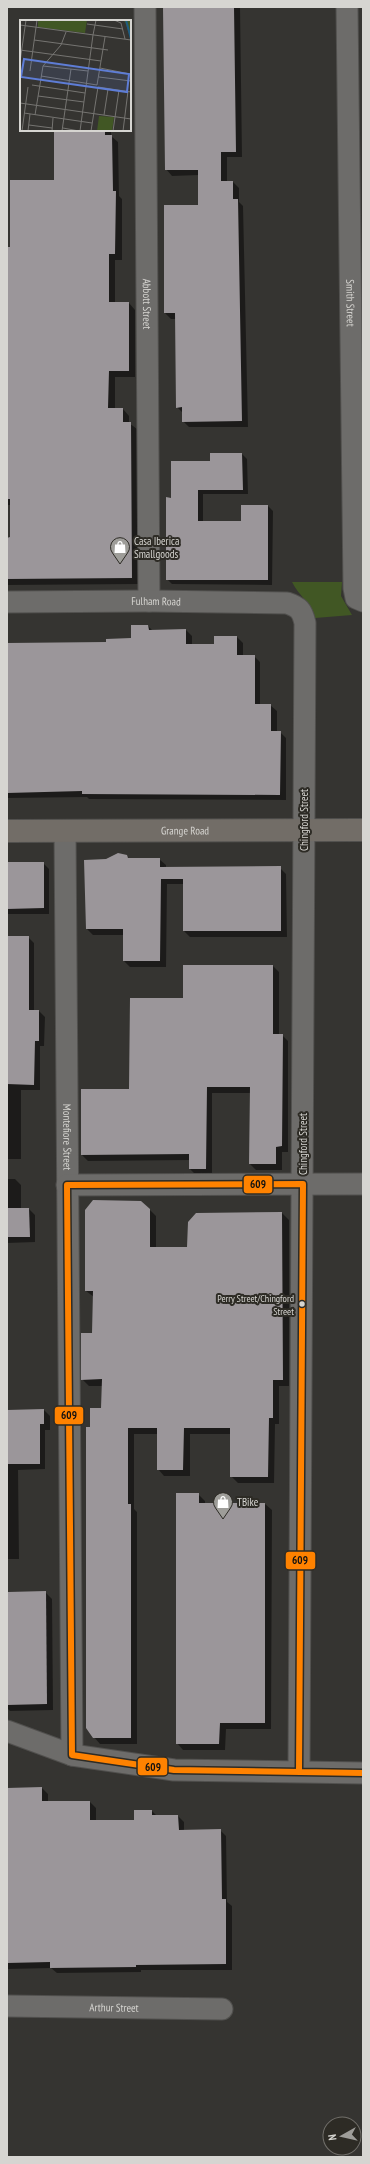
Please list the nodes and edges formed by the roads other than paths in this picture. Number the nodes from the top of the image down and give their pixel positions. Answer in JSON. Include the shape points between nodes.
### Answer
{"nodes":[{"id":1,"x":145,"y":7,"type":"edge"},
{"id":2,"x":347,"y":7,"type":"edge"},
{"id":3,"x":356,"y":169,"type":"edge"},
{"id":4,"x":357,"y":388,"type":"edge"},
{"id":5,"x":360,"y":599,"type":"edge"},
{"id":6,"x":149,"y":601,"type":"junction"},
{"id":7,"x":7,"y":602,"type":"edge"},
{"id":8,"x":303,"y":612,"type":"joint"},
{"id":9,"x":363,"y":830,"type":"edge"},
{"id":10,"x":7,"y":831,"type":"edge"},
{"id":11,"x":65,"y":831,"type":"junction"},
{"id":12,"x":304,"y":831,"type":"junction"},
{"id":13,"x":303,"y":1184,"type":"junction"},
{"id":14,"x":363,"y":1184,"type":"edge"},
{"id":15,"x":67,"y":1185,"type":"junction"},
{"id":16,"x":7,"y":1731,"type":"edge"},
{"id":17,"x":72,"y":1755,"type":"junction"},
{"id":18,"x":299,"y":1771,"type":"junction"},
{"id":19,"x":363,"y":1773,"type":"edge"},
{"id":20,"x":7,"y":2006,"type":"edge"},
{"id":21,"x":222,"y":2009,"type":"dead end"}],
"edges":[{"from":1,"to":6,"type":"street","name":"Abbott Street"},
{"from":2,"to":3,"type":"street","name":"Smith Street"},
{"from":3,"to":4,"type":"street","name":"Smith Street"},
{"from":4,"to":5,"type":"street","name":"Smith Street","via":[[354,588]]},
{"from":6,"to":7,"type":"street","name":"Fulham Road"},
{"from":6,"to":8,"type":"street","name":"Fulham Road","via":[[287,603],[297,606]]},
{"from":8,"to":12,"type":"street","name":"Chingford Street"},
{"from":9,"to":12,"type":"main road","name":"Grange Road"},
{"from":10,"to":11,"type":"main road","name":"Grange Road"},
{"from":11,"to":12,"type":"main road","name":"Grange Road"},
{"from":11,"to":15,"type":"street","name":"Montefiore Street"},
{"from":12,"to":13,"type":"street","name":"Chingford Street"},
{"from":13,"to":14,"type":"street"},
{"from":13,"to":15,"type":"street"},
{"from":13,"to":18,"type":"street","name":"Chingford Street"},
{"from":15,"to":17,"type":"street","name":"Montefiore Street"},
{"from":16,"to":17,"type":"street"},
{"from":17,"to":18,"type":"street","via":[[174,1770]]},
{"from":18,"to":19,"type":"street"},
{"from":20,"to":21,"type":"street","name":"Arthur Street"}]}
